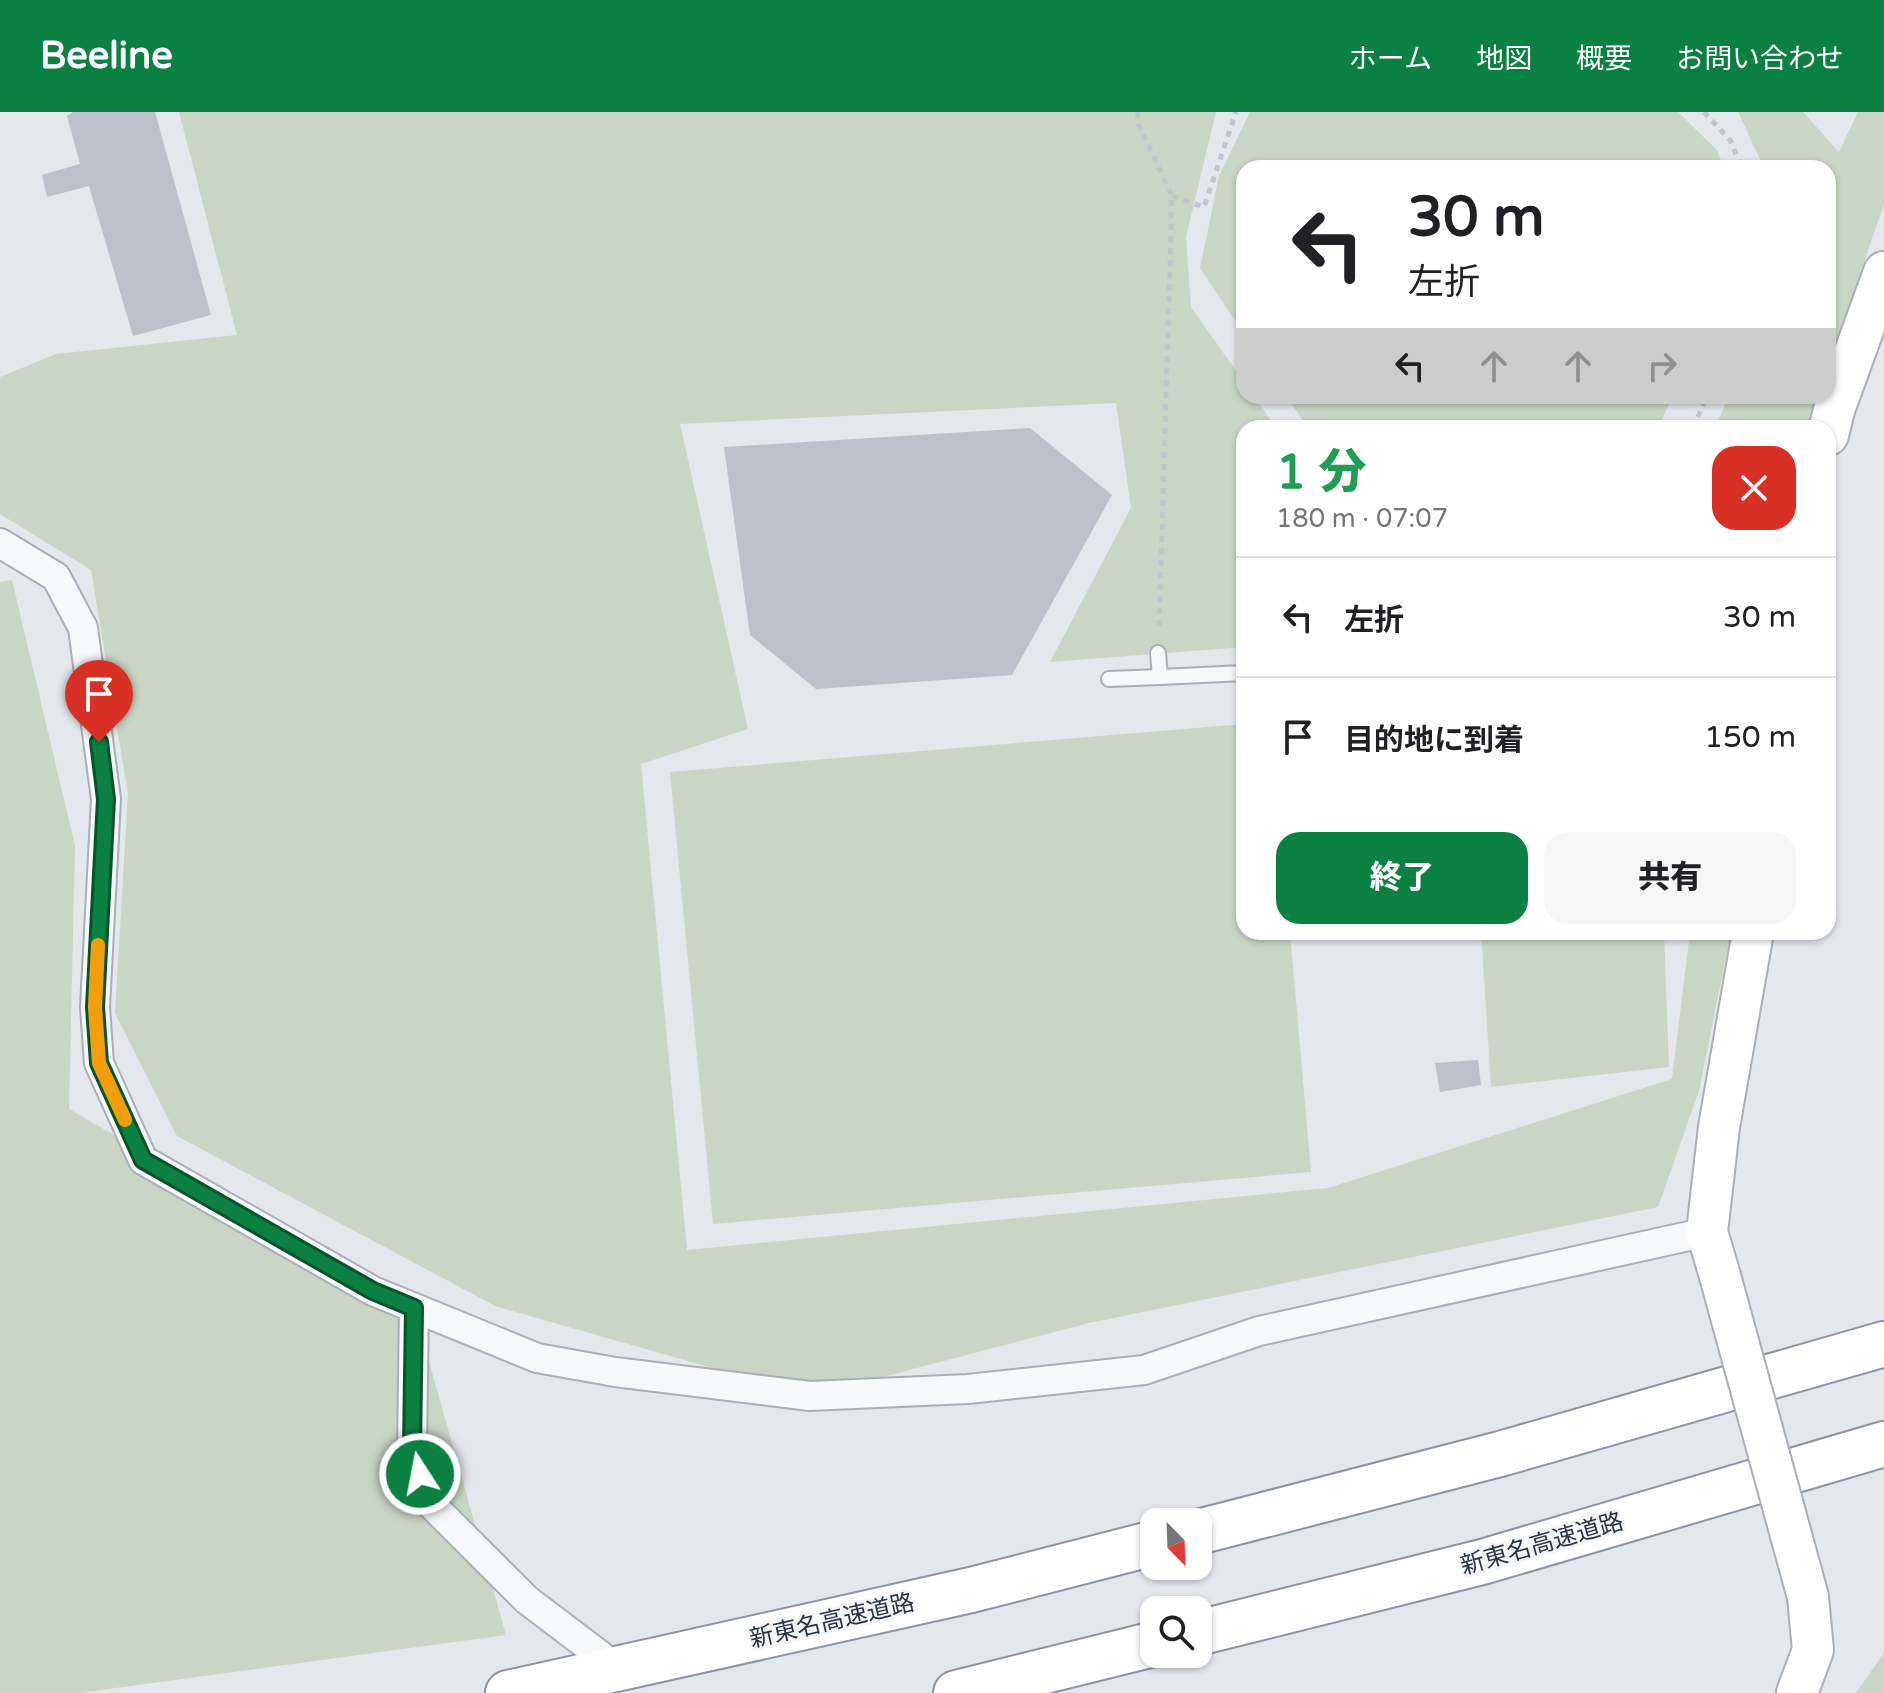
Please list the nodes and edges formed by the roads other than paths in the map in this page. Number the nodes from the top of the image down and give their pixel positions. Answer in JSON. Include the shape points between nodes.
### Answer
{"nodes":[{"id":1,"x":1884,"y":272,"type":"edge"},
{"id":2,"x":1832,"y":420,"type":"edge"},
{"id":3,"x":0,"y":543,"type":"edge"},
{"id":4,"x":1158,"y":653,"type":"road end"},
{"id":5,"x":1236,"y":673,"type":"edge"},
{"id":6,"x":1160,"y":677,"type":"junction"},
{"id":7,"x":1109,"y":679,"type":"dead end"},
{"id":8,"x":1752,"y":940,"type":"edge"},
{"id":9,"x":1707,"y":1232,"type":"junction"},
{"id":10,"x":414,"y":1308,"type":"junction"},
{"id":11,"x":1884,"y":1344,"type":"edge"},
{"id":12,"x":1884,"y":1444,"type":"edge"},
{"id":13,"x":1212,"y":1528,"type":"edge"},
{"id":14,"x":1140,"y":1547,"type":"edge"},
{"id":15,"x":1212,"y":1630,"type":"edge"},
{"id":16,"x":1140,"y":1647,"type":"edge"},
{"id":17,"x":601,"y":1656,"type":"dead end"},
{"id":18,"x":508,"y":1693,"type":"edge"},
{"id":19,"x":956,"y":1693,"type":"edge"},
{"id":20,"x":1797,"y":1693,"type":"edge"}],
"edges":[{"from":1,"to":2,"type":"street"},
{"from":3,"to":10,"type":"street","via":[[56,577],[83,628],[106,799],[95,1007],[99,1063],[143,1160],[373,1291]]},
{"from":4,"to":6,"type":"lane"},
{"from":5,"to":6,"type":"lane"},
{"from":6,"to":7,"type":"lane"},
{"from":8,"to":9,"type":"street"},
{"from":9,"to":10,"type":"street","via":[[1259,1331],[1144,1370],[968,1389],[810,1396],[615,1372],[537,1358]]},
{"from":9,"to":20,"type":"street","bridge":true,"via":[[1808,1597],[1813,1650]]},
{"from":10,"to":17,"type":"street","via":[[412,1448],[427,1500],[527,1600]]},
{"from":11,"to":13,"type":"highway","via":[[1500,1454]]},
{"from":12,"to":15,"type":"highway","name":"新東名高速道路","via":[[1482,1562]]},
{"from":14,"to":18,"type":"highway","name":"新東名高速道路","via":[[971,1590]]},
{"from":16,"to":19,"type":"highway"}]}
